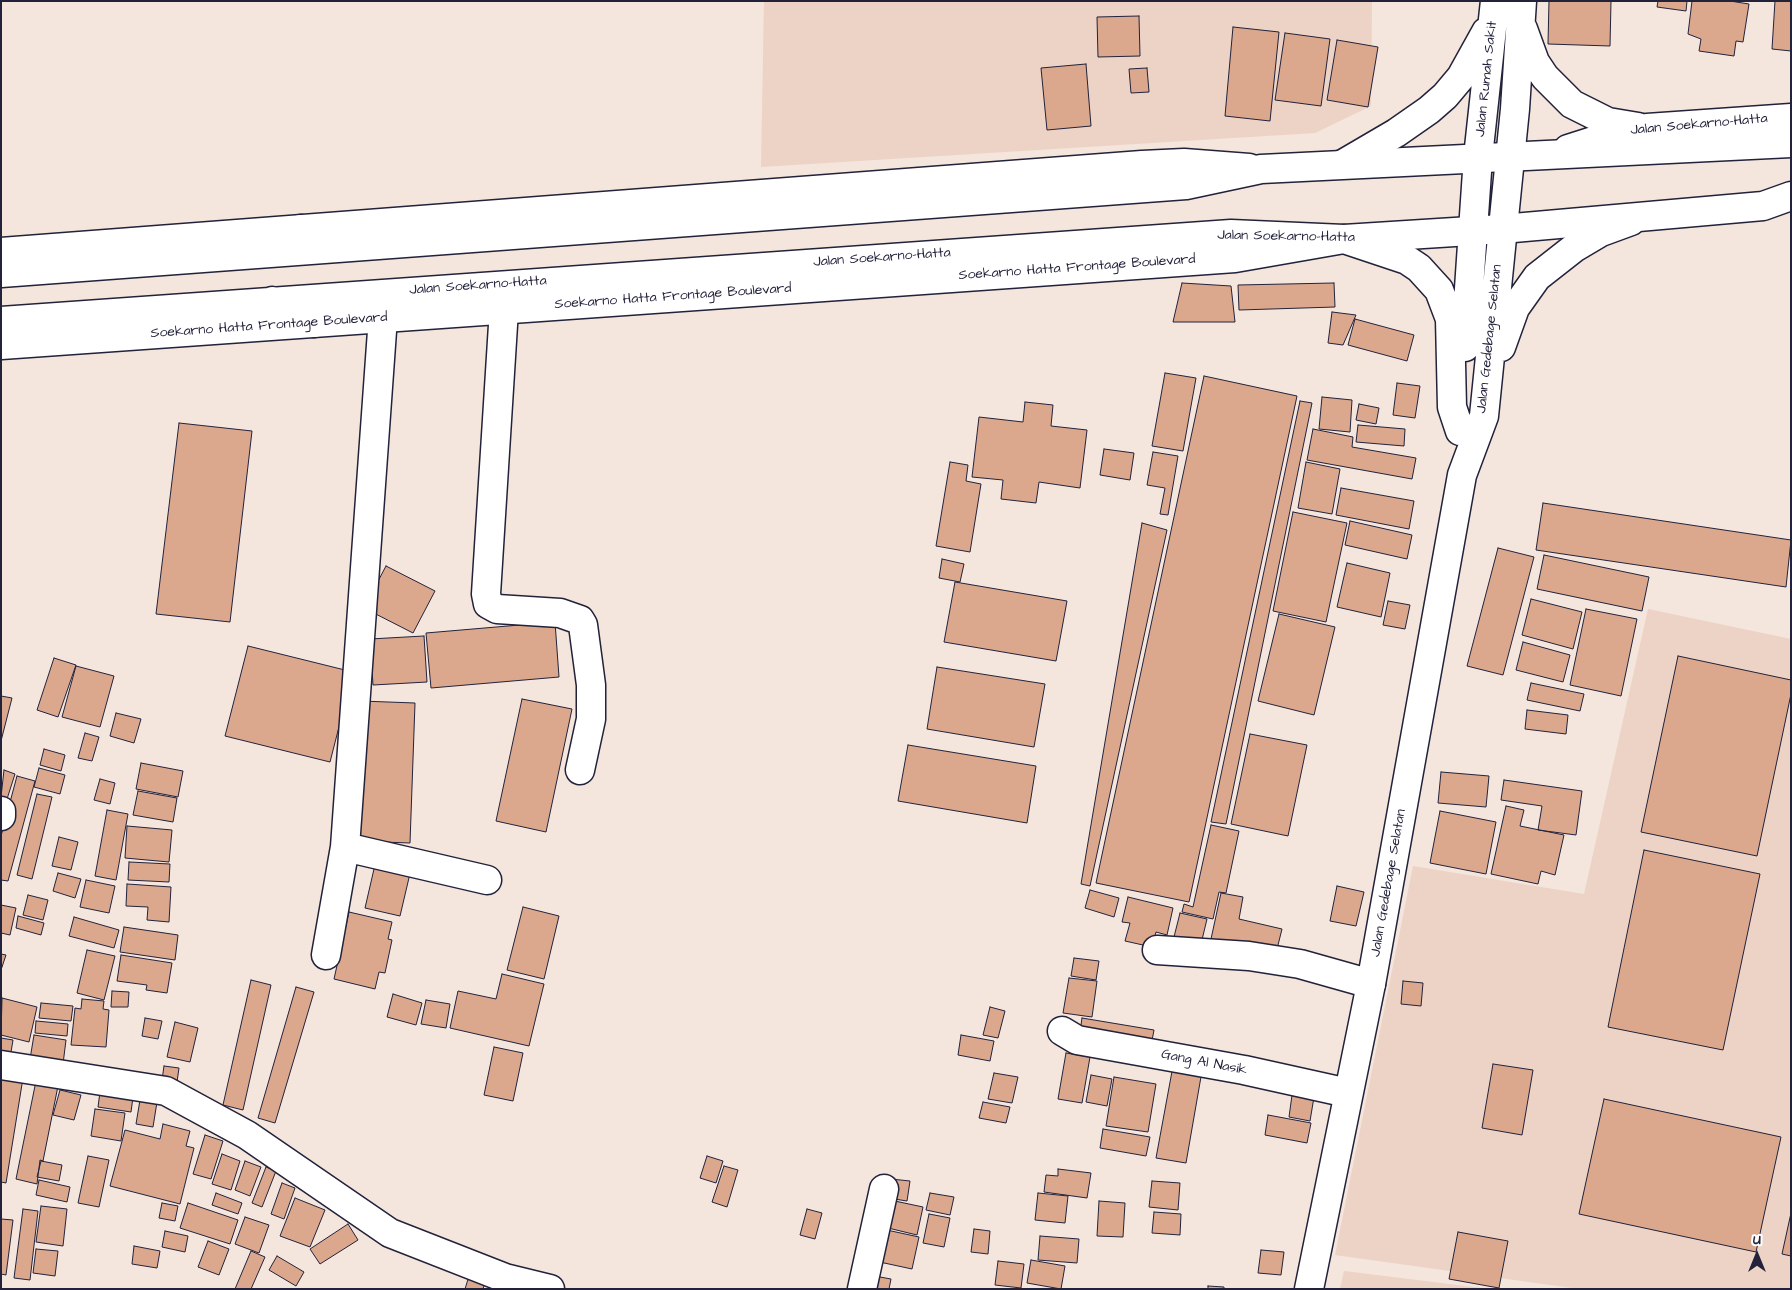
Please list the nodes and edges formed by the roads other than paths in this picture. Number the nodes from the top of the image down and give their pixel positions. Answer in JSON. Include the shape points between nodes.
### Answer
{"nodes":[{"id":1,"x":1495,"y":1,"type":"edge"},
{"id":2,"x":1521,"y":6,"type":"edge"},
{"id":3,"x":1791,"y":118,"type":"edge"},
{"id":4,"x":1647,"y":128,"type":"junction"},
{"id":5,"x":1791,"y":143,"type":"edge"},
{"id":6,"x":1509,"y":155,"type":"junction"},
{"id":7,"x":1550,"y":155,"type":"junction"},
{"id":8,"x":1478,"y":157,"type":"junction"},
{"id":9,"x":1343,"y":164,"type":"junction"},
{"id":10,"x":1261,"y":169,"type":"junction"},
{"id":11,"x":1791,"y":196,"type":"edge"},
{"id":12,"x":1763,"y":206,"type":"junction"},
{"id":13,"x":1791,"y":209,"type":"edge"},
{"id":14,"x":1642,"y":217,"type":"junction"},
{"id":15,"x":301,"y":229,"type":"junction"},
{"id":16,"x":1502,"y":230,"type":"junction"},
{"id":17,"x":1473,"y":231,"type":"junction"},
{"id":18,"x":1344,"y":239,"type":"junction"},
{"id":19,"x":1,"y":252,"type":"edge"},
{"id":20,"x":260,"y":253,"type":"junction"},
{"id":21,"x":1,"y":273,"type":"edge"},
{"id":22,"x":272,"y":301,"type":"junction"},
{"id":23,"x":504,"y":309,"type":"junction"},
{"id":24,"x":383,"y":318,"type":"junction"},
{"id":25,"x":1,"y":321,"type":"edge"},
{"id":26,"x":314,"y":323,"type":"junction"},
{"id":27,"x":1,"y":345,"type":"edge"},
{"id":28,"x":1484,"y":416,"type":"junction"},
{"id":29,"x":1460,"y":431,"type":"junction"},
{"id":30,"x":1462,"y":475,"type":"junction"},
{"id":31,"x":580,"y":770,"type":"dead end"},
{"id":32,"x":1,"y":811,"type":"edge"},
{"id":33,"x":1,"y":816,"type":"edge"},
{"id":34,"x":344,"y":847,"type":"junction"},
{"id":35,"x":488,"y":880,"type":"dead end"},
{"id":36,"x":1157,"y":950,"type":"dead end"},
{"id":37,"x":326,"y":955,"type":"dead end"},
{"id":38,"x":1371,"y":984,"type":"junction"},
{"id":39,"x":1062,"y":1031,"type":"dead end"},
{"id":40,"x":1,"y":1065,"type":"edge"},
{"id":41,"x":1348,"y":1094,"type":"junction"},
{"id":42,"x":884,"y":1188,"type":"dead end"},
{"id":43,"x":550,"y":1289,"type":"edge"},
{"id":44,"x":862,"y":1289,"type":"edge"},
{"id":45,"x":1309,"y":1289,"type":"edge"}],
"edges":[{"from":1,"to":8,"type":"main road","name":"Jalan Rumah Sakit"},
{"from":1,"to":9,"type":"main road","via":[[1486,33],[1475,55],[1445,96],[1404,128]]},
{"from":2,"to":4,"type":"main road","via":[[1523,28],[1535,62],[1557,91],[1572,104],[1608,122]]},
{"from":2,"to":6,"type":"main road","name":"Jalan Rumah Sakit"},
{"from":3,"to":4,"type":"main road","name":"Jalan Soekarno-Hatta"},
{"from":4,"to":7,"type":"main road","name":"Jalan Soekarno-Hatta","via":[[1615,134]]},
{"from":5,"to":7,"type":"main road","name":"Jalan Soekarno-Hatta"},
{"from":6,"to":7,"type":"main road","name":"Jalan Soekarno-Hatta"},
{"from":6,"to":8,"type":"main road","name":"Jalan Soekarno-Hatta"},
{"from":6,"to":16,"type":"main road","name":"Jalan Rumah Sakit"},
{"from":8,"to":9,"type":"main road","name":"Jalan Soekarno-Hatta"},
{"from":8,"to":17,"type":"main road","name":"Jalan Rumah Sakit"},
{"from":9,"to":10,"type":"main road","name":"Jalan Soekarno-Hatta"},
{"from":10,"to":15,"type":"main road","via":[[1184,163],[1142,165]]},
{"from":10,"to":20,"type":"main road","name":"Jalan Soekarno-Hatta","via":[[1186,185]]},
{"from":11,"to":12,"type":"main road","name":"Jalan Soekarno-Hatta"},
{"from":12,"to":13,"type":"main road","name":"Jalan Soekarno-Hatta"},
{"from":12,"to":14,"type":"main road","name":"Jalan Soekarno-Hatta"},
{"from":14,"to":16,"type":"main road","name":"Jalan Soekarno-Hatta"},
{"from":14,"to":28,"type":"main road","via":[[1600,232],[1574,248],[1537,277],[1525,292],[1508,324]]},
{"from":15,"to":19,"type":"main road"},
{"from":15,"to":20,"type":"main road"},
{"from":16,"to":17,"type":"main road","name":"Jalan Soekarno-Hatta"},
{"from":16,"to":28,"type":"main road","name":"Jalan Gedebage Selatan"},
{"from":17,"to":18,"type":"main road","name":"Jalan Soekarno-Hatta"},
{"from":17,"to":29,"type":"main road","name":"Jalan Gedebage Selatan"},
{"from":18,"to":22,"type":"main road","name":"Jalan Soekarno-Hatta","via":[[1231,234]]},
{"from":18,"to":23,"type":"main road","name":"Soekarno Hatta Frontage Boulevard","via":[[1235,258]]},
{"from":18,"to":29,"type":"main road","via":[[1407,260],[1439,290],[1450,319],[1452,407]]},
{"from":20,"to":21,"type":"main road","name":"Jalan Soekarno-Hatta"},
{"from":22,"to":25,"type":"main road","name":"Jalan Soekarno-Hatta"},
{"from":22,"to":26,"type":"main road"},
{"from":23,"to":24,"type":"main road","name":"Soekarno Hatta Frontage Boulevard"},
{"from":23,"to":31,"type":"main road","via":[[486,594],[488,604],[497,609],[560,613],[580,620],[591,685],[591,719]]},
{"from":24,"to":26,"type":"main road","name":"Soekarno Hatta Frontage Boulevard"},
{"from":24,"to":34,"type":"main road"},
{"from":26,"to":27,"type":"main road","name":"Soekarno Hatta Frontage Boulevard"},
{"from":28,"to":30,"type":"main road","name":"Jalan Gedebage Selatan"},
{"from":29,"to":30,"type":"main road","name":"Jalan Gedebage Selatan"},
{"from":30,"to":38,"type":"main road","name":"Jalan Gedebage Selatan"},
{"from":32,"to":33,"type":"main road"},
{"from":34,"to":35,"type":"main road"},
{"from":34,"to":37,"type":"main road"},
{"from":36,"to":38,"type":"main road","via":[[1249,956],[1300,964]]},
{"from":38,"to":41,"type":"main road","name":"Jalan Gedebage Selatan"},
{"from":39,"to":41,"type":"main road","name":"Gang Al Nasik","via":[[1077,1040],[1244,1070]]},
{"from":40,"to":43,"type":"main road","via":[[166,1091],[247,1135],[390,1233],[505,1278]]},
{"from":41,"to":45,"type":"main road","name":"Jalan Gedebage Selatan"},
{"from":42,"to":44,"type":"main road"}]}
